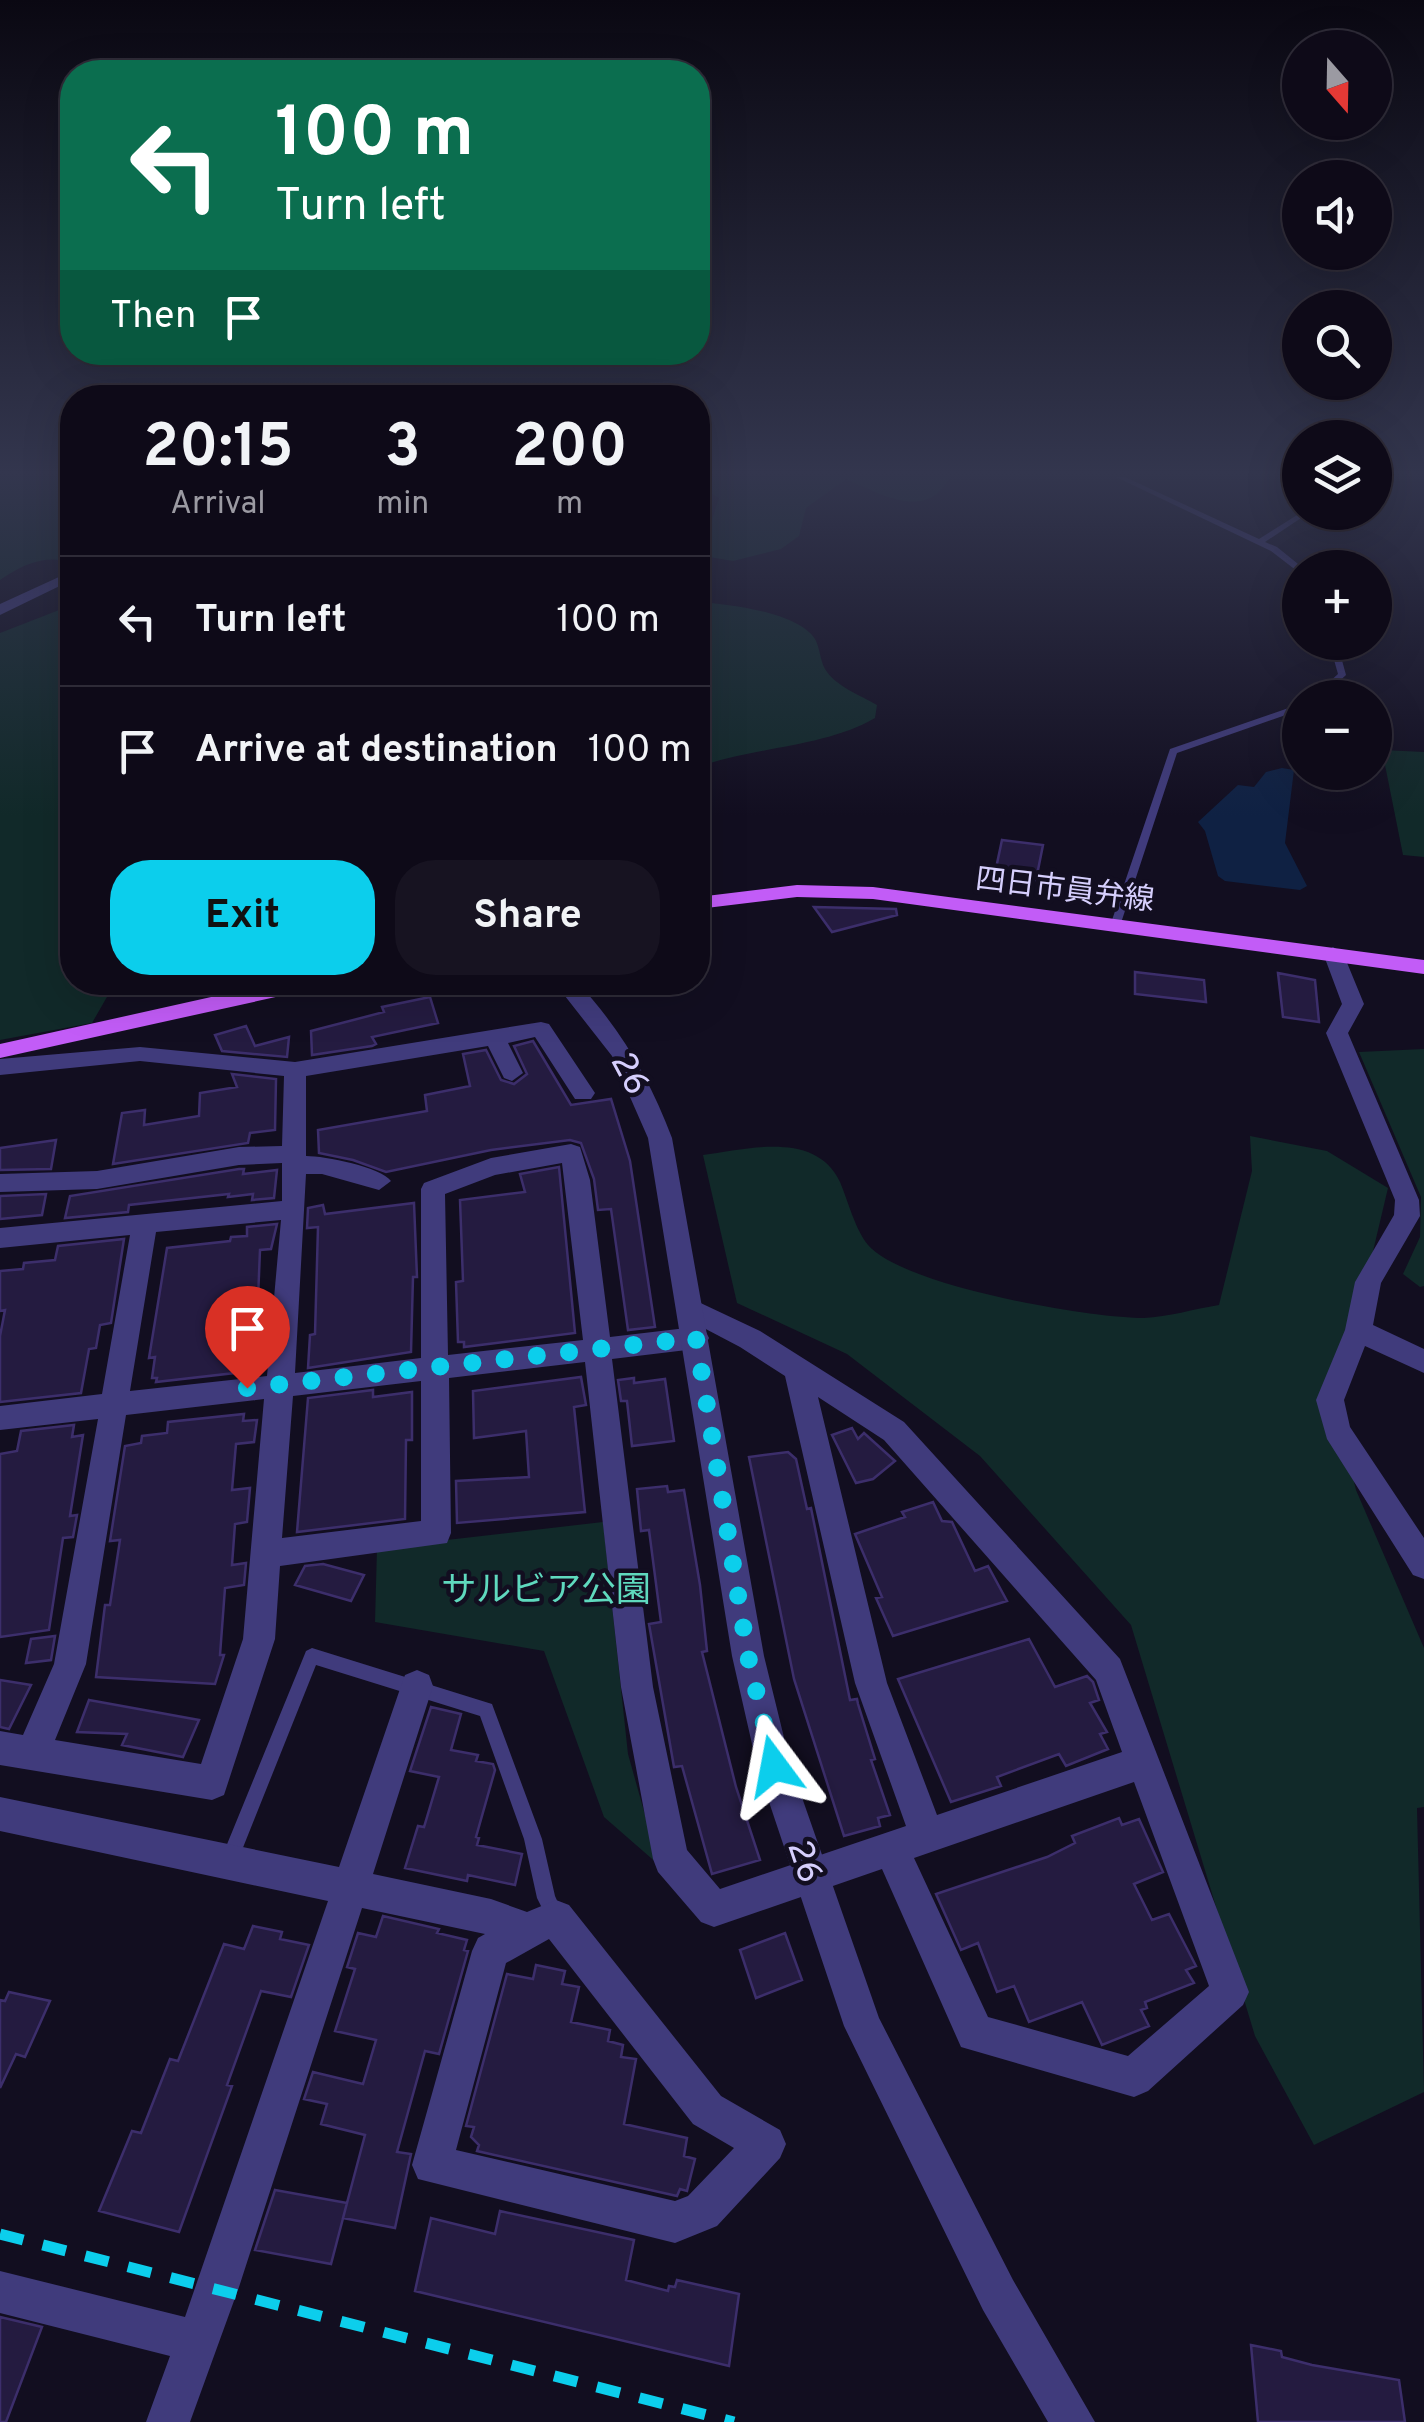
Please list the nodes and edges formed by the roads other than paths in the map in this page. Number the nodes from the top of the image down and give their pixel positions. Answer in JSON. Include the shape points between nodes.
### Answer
{"nodes":[{"id":1,"x":41,"y":590,"type":"edge"},
{"id":2,"x":0,"y":610,"type":"edge"},
{"id":3,"x":1282,"y":713,"type":"edge"},
{"id":4,"x":710,"y":902,"type":"edge"},
{"id":5,"x":1115,"y":926,"type":"junction"},
{"id":6,"x":1332,"y":953,"type":"junction"},
{"id":7,"x":1424,"y":967,"type":"edge"},
{"id":8,"x":253,"y":995,"type":"edge"},
{"id":9,"x":576,"y":995,"type":"edge"},
{"id":10,"x":495,"y":1038,"type":"junction"},
{"id":11,"x":0,"y":1051,"type":"edge"},
{"id":12,"x":0,"y":1067,"type":"edge"},
{"id":13,"x":294,"y":1070,"type":"junction"},
{"id":14,"x":512,"y":1073,"type":"dead end"},
{"id":15,"x":583,"y":1092,"type":"dead end"},
{"id":16,"x":295,"y":1159,"type":"junction"},
{"id":17,"x":379,"y":1181,"type":"dead end"},
{"id":18,"x":0,"y":1182,"type":"edge"},
{"id":19,"x":294,"y":1209,"type":"junction"},
{"id":20,"x":146,"y":1224,"type":"junction"},
{"id":21,"x":0,"y":1238,"type":"edge"},
{"id":22,"x":693,"y":1324,"type":"junction"},
{"id":23,"x":1358,"y":1330,"type":"junction"},
{"id":24,"x":598,"y":1349,"type":"junction"},
{"id":25,"x":1424,"y":1362,"type":"edge"},
{"id":26,"x":434,"y":1367,"type":"junction"},
{"id":27,"x":798,"y":1372,"type":"junction"},
{"id":28,"x":280,"y":1384,"type":"junction"},
{"id":29,"x":114,"y":1404,"type":"junction"},
{"id":30,"x":0,"y":1418,"type":"edge"},
{"id":31,"x":266,"y":1554,"type":"junction"},
{"id":32,"x":1424,"y":1565,"type":"edge"},
{"id":33,"x":417,"y":1686,"type":"junction"},
{"id":34,"x":0,"y":1748,"type":"edge"},
{"id":35,"x":32,"y":1754,"type":"junction"},
{"id":36,"x":1143,"y":1762,"type":"junction"},
{"id":37,"x":0,"y":1814,"type":"edge"},
{"id":38,"x":927,"y":1836,"type":"junction"},
{"id":39,"x":891,"y":1849,"type":"junction"},
{"id":40,"x":228,"y":1863,"type":"junction"},
{"id":41,"x":810,"y":1874,"type":"junction"},
{"id":42,"x":352,"y":1889,"type":"junction"},
{"id":43,"x":542,"y":1924,"type":"junction"},
{"id":44,"x":0,"y":2292,"type":"edge"},
{"id":45,"x":196,"y":2341,"type":"junction"},
{"id":46,"x":168,"y":2422,"type":"edge"},
{"id":47,"x":1074,"y":2422,"type":"edge"}],
"edges":[{"from":1,"to":2,"type":"street"},
{"from":3,"to":5,"type":"lane","via":[[1172,751]]},
{"from":4,"to":5,"type":"main road","name":"四日市員弁線","via":[[798,892],[873,894]]},
{"from":5,"to":6,"type":"main road","name":"四日市員弁線"},
{"from":6,"to":7,"type":"main road","name":"四日市員弁線"},
{"from":6,"to":23,"type":"street","via":[[1353,1004],[1337,1032],[1407,1200],[1401,1228],[1368,1282]]},
{"from":8,"to":11,"type":"main road"},
{"from":9,"to":22,"type":"street","name":"26","via":[[604,1025],[642,1086],[660,1138]]},
{"from":10,"to":13,"type":"street"},
{"from":10,"to":14,"type":"street"},
{"from":10,"to":15,"type":"street","via":[[541,1029]]},
{"from":12,"to":13,"type":"street","via":[[140,1054]]},
{"from":13,"to":16,"type":"street"},
{"from":16,"to":17,"type":"street"},
{"from":16,"to":18,"type":"street","via":[[239,1156],[97,1180]]},
{"from":16,"to":19,"type":"street"},
{"from":19,"to":20,"type":"street"},
{"from":19,"to":28,"type":"street"},
{"from":20,"to":21,"type":"street"},
{"from":20,"to":29,"type":"street"},
{"from":22,"to":24,"type":"street"},
{"from":22,"to":27,"type":"street","via":[[750,1339]]},
{"from":22,"to":41,"type":"street","name":"26","via":[[748,1656],[774,1766]]},
{"from":23,"to":25,"type":"street"},
{"from":23,"to":32,"type":"street","via":[[1334,1383],[1331,1416]]},
{"from":24,"to":26,"type":"street"},
{"from":24,"to":26,"type":"street","via":[[571,1153],[491,1166],[433,1190]]},
{"from":24,"to":41,"type":"street","via":[[637,1687],[670,1859],[714,1910]]},
{"from":26,"to":28,"type":"street"},
{"from":26,"to":31,"type":"street","via":[[436,1533]]},
{"from":27,"to":36,"type":"street","via":[[894,1431],[1109,1670]]},
{"from":27,"to":38,"type":"street","via":[[871,1683]]},
{"from":28,"to":29,"type":"street"},
{"from":28,"to":31,"type":"street"},
{"from":29,"to":30,"type":"street"},
{"from":29,"to":35,"type":"street","via":[[70,1664]]},
{"from":31,"to":35,"type":"street","via":[[259,1639],[212,1783]]},
{"from":33,"to":40,"type":"lane","via":[[312,1656]]},
{"from":33,"to":42,"type":"street"},
{"from":33,"to":43,"type":"lane","via":[[486,1710],[533,1840],[546,1898]]},
{"from":34,"to":35,"type":"street"},
{"from":36,"to":38,"type":"street"},
{"from":36,"to":39,"type":"street","via":[[1230,1992],[1134,2077],[976,2033]]},
{"from":37,"to":40,"type":"street"},
{"from":38,"to":39,"type":"street"},
{"from":39,"to":41,"type":"street"},
{"from":40,"to":42,"type":"street"},
{"from":41,"to":47,"type":"street","name":"26","via":[[863,2026],[998,2295]]},
{"from":42,"to":43,"type":"street"},
{"from":42,"to":45,"type":"street"},
{"from":43,"to":43,"type":"street","via":[[707,2110],[766,2144],[702,2211],[675,2222],[432,2164],[491,1951]]},
{"from":44,"to":45,"type":"street"},
{"from":45,"to":46,"type":"street"}]}
